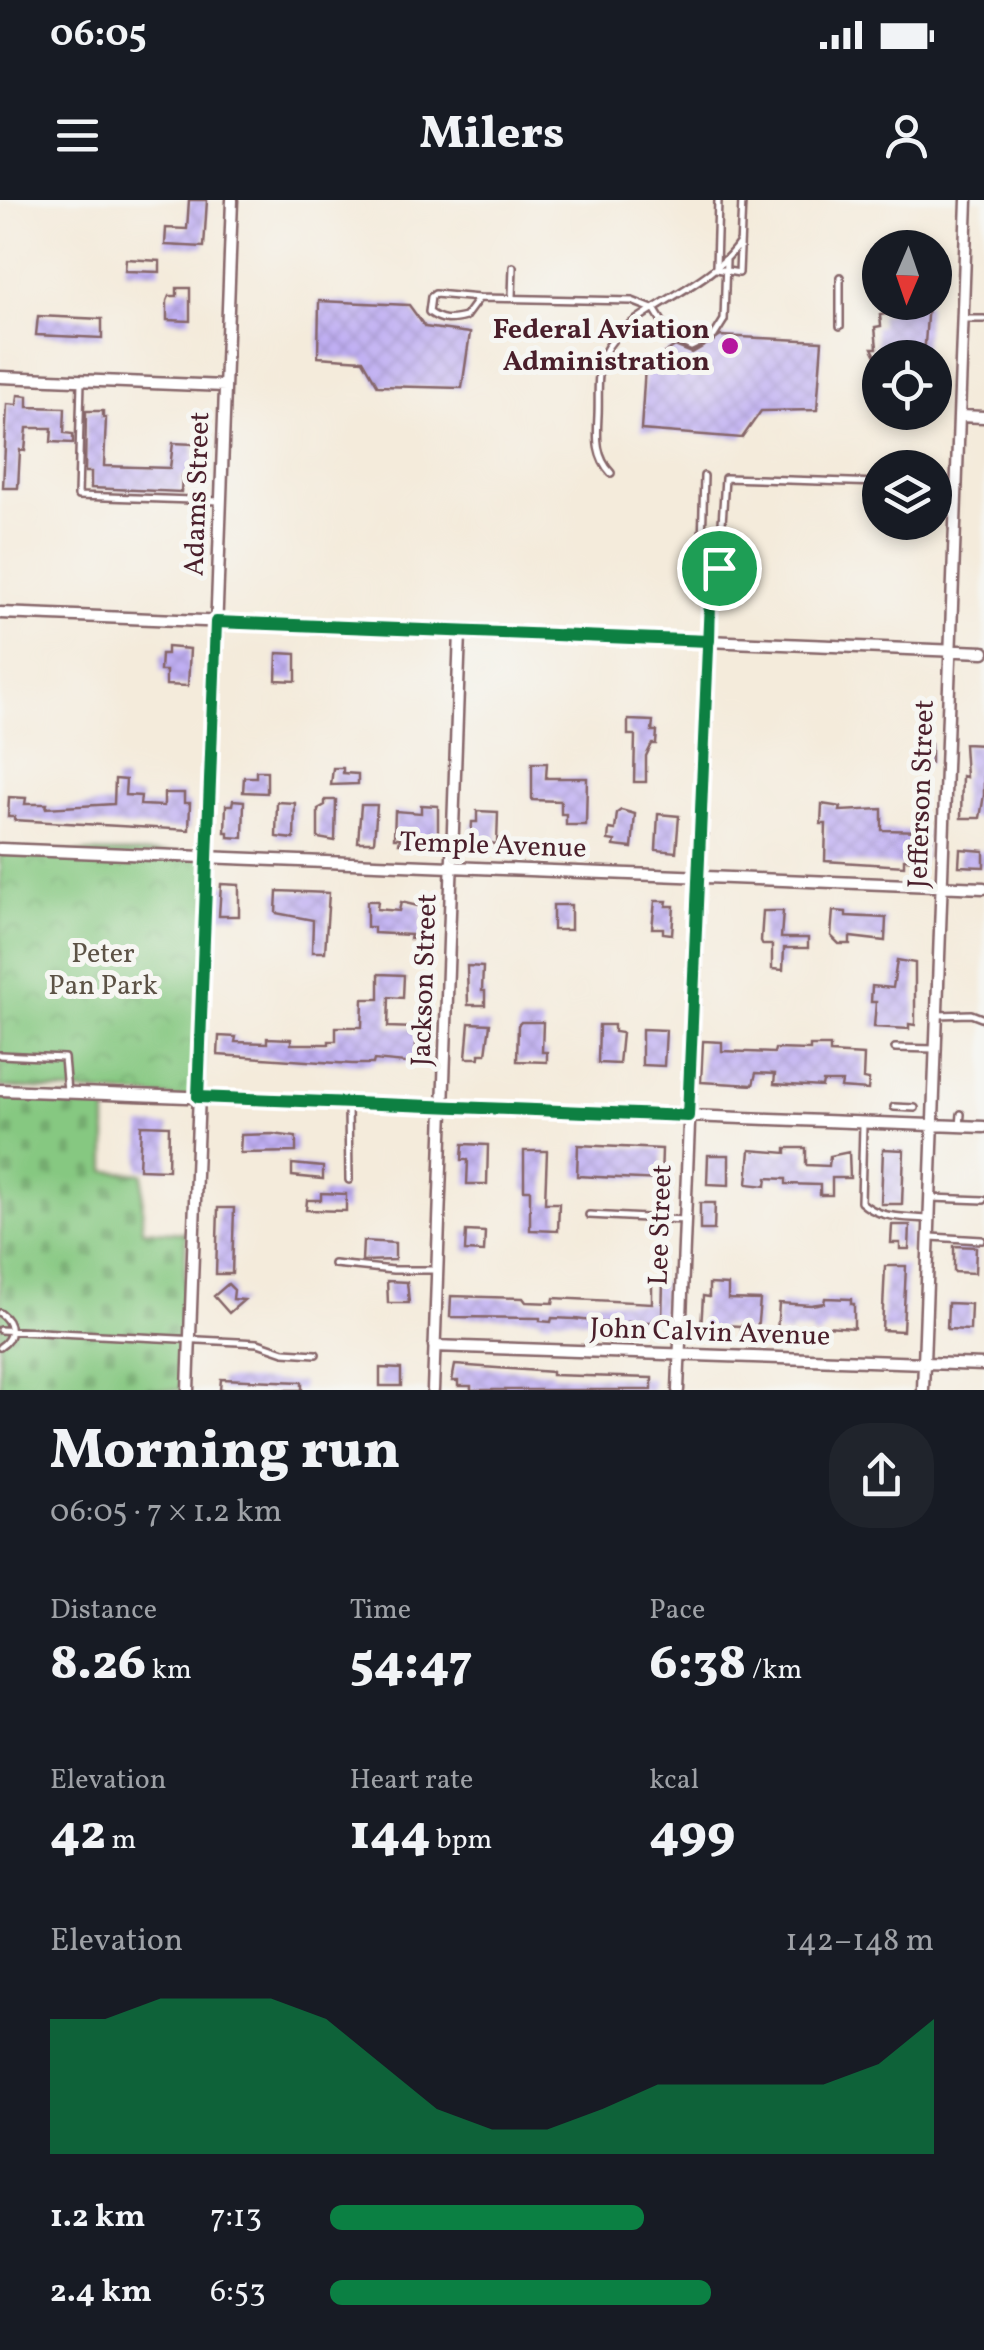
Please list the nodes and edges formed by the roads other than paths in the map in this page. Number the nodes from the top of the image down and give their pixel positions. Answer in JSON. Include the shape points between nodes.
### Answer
{"nodes":[{"id":1,"x":232,"y":200,"type":"edge"},
{"id":2,"x":718,"y":200,"type":"edge"},
{"id":3,"x":742,"y":200,"type":"edge"},
{"id":4,"x":967,"y":200,"type":"edge"},
{"id":5,"x":740,"y":242,"type":"junction"},
{"id":6,"x":726,"y":260,"type":"junction"},
{"id":7,"x":513,"y":268,"type":"dead end"},
{"id":8,"x":716,"y":269,"type":"junction"},
{"id":9,"x":726,"y":272,"type":"junction"},
{"id":10,"x":840,"y":278,"type":"dead end"},
{"id":11,"x":478,"y":298,"type":"junction"},
{"id":12,"x":512,"y":298,"type":"junction"},
{"id":13,"x":655,"y":310,"type":"junction"},
{"id":14,"x":963,"y":318,"type":"junction"},
{"id":15,"x":984,"y":319,"type":"edge"},
{"id":16,"x":840,"y":326,"type":"dead end"},
{"id":17,"x":0,"y":377,"type":"edge"},
{"id":18,"x":81,"y":380,"type":"junction"},
{"id":19,"x":224,"y":386,"type":"junction"},
{"id":20,"x":959,"y":416,"type":"junction"},
{"id":21,"x":984,"y":417,"type":"edge"},
{"id":22,"x":611,"y":473,"type":"dead end"},
{"id":23,"x":704,"y":476,"type":"dead end"},
{"id":24,"x":862,"y":482,"type":"edge"},
{"id":25,"x":220,"y":501,"type":"junction"},
{"id":26,"x":702,"y":544,"type":"junction"},
{"id":27,"x":722,"y":544,"type":"junction"},
{"id":28,"x":710,"y":600,"type":"junction"},
{"id":29,"x":0,"y":614,"type":"edge"},
{"id":30,"x":216,"y":622,"type":"junction"},
{"id":31,"x":460,"y":632,"type":"junction"},
{"id":32,"x":709,"y":641,"type":"junction"},
{"id":33,"x":950,"y":651,"type":"junction"},
{"id":34,"x":984,"y":652,"type":"edge"},
{"id":35,"x":0,"y":849,"type":"edge"},
{"id":36,"x":206,"y":857,"type":"junction"},
{"id":37,"x":451,"y":867,"type":"junction"},
{"id":38,"x":697,"y":876,"type":"junction"},
{"id":39,"x":941,"y":886,"type":"junction"},
{"id":40,"x":984,"y":888,"type":"edge"},
{"id":41,"x":936,"y":1015,"type":"junction"},
{"id":42,"x":984,"y":1019,"type":"edge"},
{"id":43,"x":895,"y":1048,"type":"dead end"},
{"id":44,"x":935,"y":1049,"type":"junction"},
{"id":45,"x":0,"y":1055,"type":"edge"},
{"id":46,"x":0,"y":1090,"type":"edge"},
{"id":47,"x":67,"y":1092,"type":"junction"},
{"id":48,"x":198,"y":1097,"type":"junction"},
{"id":49,"x":348,"y":1103,"type":"junction"},
{"id":50,"x":443,"y":1106,"type":"junction"},
{"id":51,"x":915,"y":1108,"type":"dead end"},
{"id":52,"x":688,"y":1116,"type":"junction"},
{"id":53,"x":863,"y":1122,"type":"junction"},
{"id":54,"x":893,"y":1123,"type":"junction"},
{"id":55,"x":932,"y":1125,"type":"junction"},
{"id":56,"x":984,"y":1127,"type":"edge"},
{"id":57,"x":350,"y":1180,"type":"dead end"},
{"id":58,"x":930,"y":1198,"type":"junction"},
{"id":59,"x":984,"y":1200,"type":"edge"},
{"id":60,"x":589,"y":1215,"type":"dead end"},
{"id":61,"x":929,"y":1219,"type":"junction"},
{"id":62,"x":684,"y":1220,"type":"junction"},
{"id":63,"x":928,"y":1237,"type":"junction"},
{"id":64,"x":982,"y":1240,"type":"dead end"},
{"id":65,"x":334,"y":1264,"type":"dead end"},
{"id":66,"x":437,"y":1270,"type":"junction"},
{"id":67,"x":0,"y":1314,"type":"edge"},
{"id":68,"x":0,"y":1330,"type":"edge"},
{"id":69,"x":11,"y":1331,"type":"junction"},
{"id":70,"x":190,"y":1339,"type":"junction"},
{"id":71,"x":434,"y":1346,"type":"junction"},
{"id":72,"x":0,"y":1347,"type":"edge"},
{"id":73,"x":316,"y":1354,"type":"dead end"},
{"id":74,"x":679,"y":1354,"type":"junction"},
{"id":75,"x":924,"y":1363,"type":"junction"},
{"id":76,"x":984,"y":1365,"type":"edge"},
{"id":77,"x":188,"y":1390,"type":"edge"},
{"id":78,"x":433,"y":1390,"type":"edge"},
{"id":79,"x":678,"y":1390,"type":"edge"},
{"id":80,"x":922,"y":1390,"type":"edge"}],
"edges":[{"from":1,"to":19,"type":"street","name":"Adams Street"},
{"from":2,"to":8,"type":"lane"},
{"from":3,"to":5,"type":"lane"},
{"from":4,"to":14,"type":"street","name":"Jefferson Street"},
{"from":5,"to":6,"type":"lane"},
{"from":5,"to":9,"type":"lane","via":[[738,273]]},
{"from":6,"to":8,"type":"lane"},
{"from":6,"to":9,"type":"lane"},
{"from":7,"to":12,"type":"lane"},
{"from":8,"to":9,"type":"lane"},
{"from":8,"to":13,"type":"lane"},
{"from":9,"to":13,"type":"lane","via":[[724,320],[714,336],[690,347],[672,338]]},
{"from":10,"to":16,"type":"lane"},
{"from":11,"to":11,"type":"lane","via":[[435,294],[428,312],[452,321],[465,318]]},
{"from":11,"to":12,"type":"lane"},
{"from":12,"to":13,"type":"lane","via":[[632,301]]},
{"from":13,"to":22,"type":"lane","via":[[617,336],[602,358],[597,448]]},
{"from":14,"to":15,"type":"lane"},
{"from":14,"to":20,"type":"street","name":"Jefferson Street"},
{"from":17,"to":18,"type":"street"},
{"from":18,"to":19,"type":"street"},
{"from":18,"to":25,"type":"lane","via":[[78,496]]},
{"from":19,"to":25,"type":"street","name":"Adams Street"},
{"from":20,"to":21,"type":"street"},
{"from":20,"to":33,"type":"street","name":"Jefferson Street"},
{"from":23,"to":26,"type":"lane"},
{"from":24,"to":27,"type":"lane","via":[[724,478]]},
{"from":25,"to":30,"type":"street","name":"Adams Street"},
{"from":26,"to":27,"type":"lane"},
{"from":26,"to":28,"type":"lane","via":[[706,567],[698,575]]},
{"from":27,"to":28,"type":"lane","via":[[724,578]]},
{"from":28,"to":32,"type":"lane"},
{"from":29,"to":30,"type":"street"},
{"from":30,"to":31,"type":"street"},
{"from":30,"to":36,"type":"street","name":"Adams Street"},
{"from":31,"to":32,"type":"street"},
{"from":31,"to":37,"type":"street","name":"Jackson Street"},
{"from":32,"to":33,"type":"street"},
{"from":32,"to":38,"type":"street","name":"Lee Street"},
{"from":33,"to":34,"type":"street"},
{"from":33,"to":39,"type":"street","name":"Jefferson Street"},
{"from":35,"to":36,"type":"street","name":"Temple Avenue"},
{"from":36,"to":37,"type":"street","name":"Temple Avenue"},
{"from":36,"to":48,"type":"street","name":"Adams Street"},
{"from":37,"to":38,"type":"street","name":"Temple Avenue"},
{"from":37,"to":50,"type":"street","name":"Jackson Street"},
{"from":38,"to":39,"type":"street","name":"Temple Avenue"},
{"from":38,"to":52,"type":"street","name":"Lee Street"},
{"from":39,"to":40,"type":"street","name":"Temple Avenue"},
{"from":39,"to":41,"type":"street","name":"Jefferson Street"},
{"from":41,"to":42,"type":"lane"},
{"from":41,"to":44,"type":"street","name":"Jefferson Street"},
{"from":43,"to":44,"type":"lane"},
{"from":44,"to":55,"type":"street","name":"Jefferson Street"},
{"from":45,"to":47,"type":"lane","via":[[64,1058]]},
{"from":46,"to":47,"type":"street"},
{"from":47,"to":48,"type":"street"},
{"from":48,"to":49,"type":"street"},
{"from":48,"to":70,"type":"street","name":"Adams Street"},
{"from":49,"to":50,"type":"street"},
{"from":49,"to":57,"type":"lane"},
{"from":50,"to":52,"type":"street"},
{"from":50,"to":66,"type":"street","name":"Jackson Street"},
{"from":51,"to":54,"type":"lane","via":[[894,1109]]},
{"from":52,"to":53,"type":"street"},
{"from":52,"to":62,"type":"street","name":"Lee Street"},
{"from":53,"to":54,"type":"street"},
{"from":53,"to":61,"type":"lane","via":[[861,1202],[889,1216]]},
{"from":54,"to":55,"type":"street"},
{"from":55,"to":56,"type":"street","via":[[960,1120]]},
{"from":55,"to":58,"type":"street","name":"Jefferson Street"},
{"from":58,"to":59,"type":"lane"},
{"from":58,"to":61,"type":"street","name":"Jefferson Street"},
{"from":60,"to":62,"type":"lane"},
{"from":61,"to":63,"type":"street","name":"Jefferson Street"},
{"from":62,"to":74,"type":"street","name":"Lee Street"},
{"from":63,"to":64,"type":"lane"},
{"from":63,"to":75,"type":"street","name":"Jefferson Street"},
{"from":65,"to":66,"type":"lane"},
{"from":66,"to":71,"type":"street","name":"Jackson Street"},
{"from":67,"to":69,"type":"lane"},
{"from":68,"to":69,"type":"lane"},
{"from":69,"to":70,"type":"lane"},
{"from":69,"to":72,"type":"lane"},
{"from":70,"to":73,"type":"lane"},
{"from":70,"to":77,"type":"street","name":"Adams Street"},
{"from":71,"to":74,"type":"street","name":"John Calvin Avenue"},
{"from":71,"to":78,"type":"street","name":"Jackson Street"},
{"from":74,"to":75,"type":"street","name":"John Calvin Avenue"},
{"from":74,"to":79,"type":"street","name":"Lee Street"},
{"from":75,"to":76,"type":"street","name":"John Calvin Avenue"},
{"from":75,"to":80,"type":"street","name":"Jefferson Street"}]}
